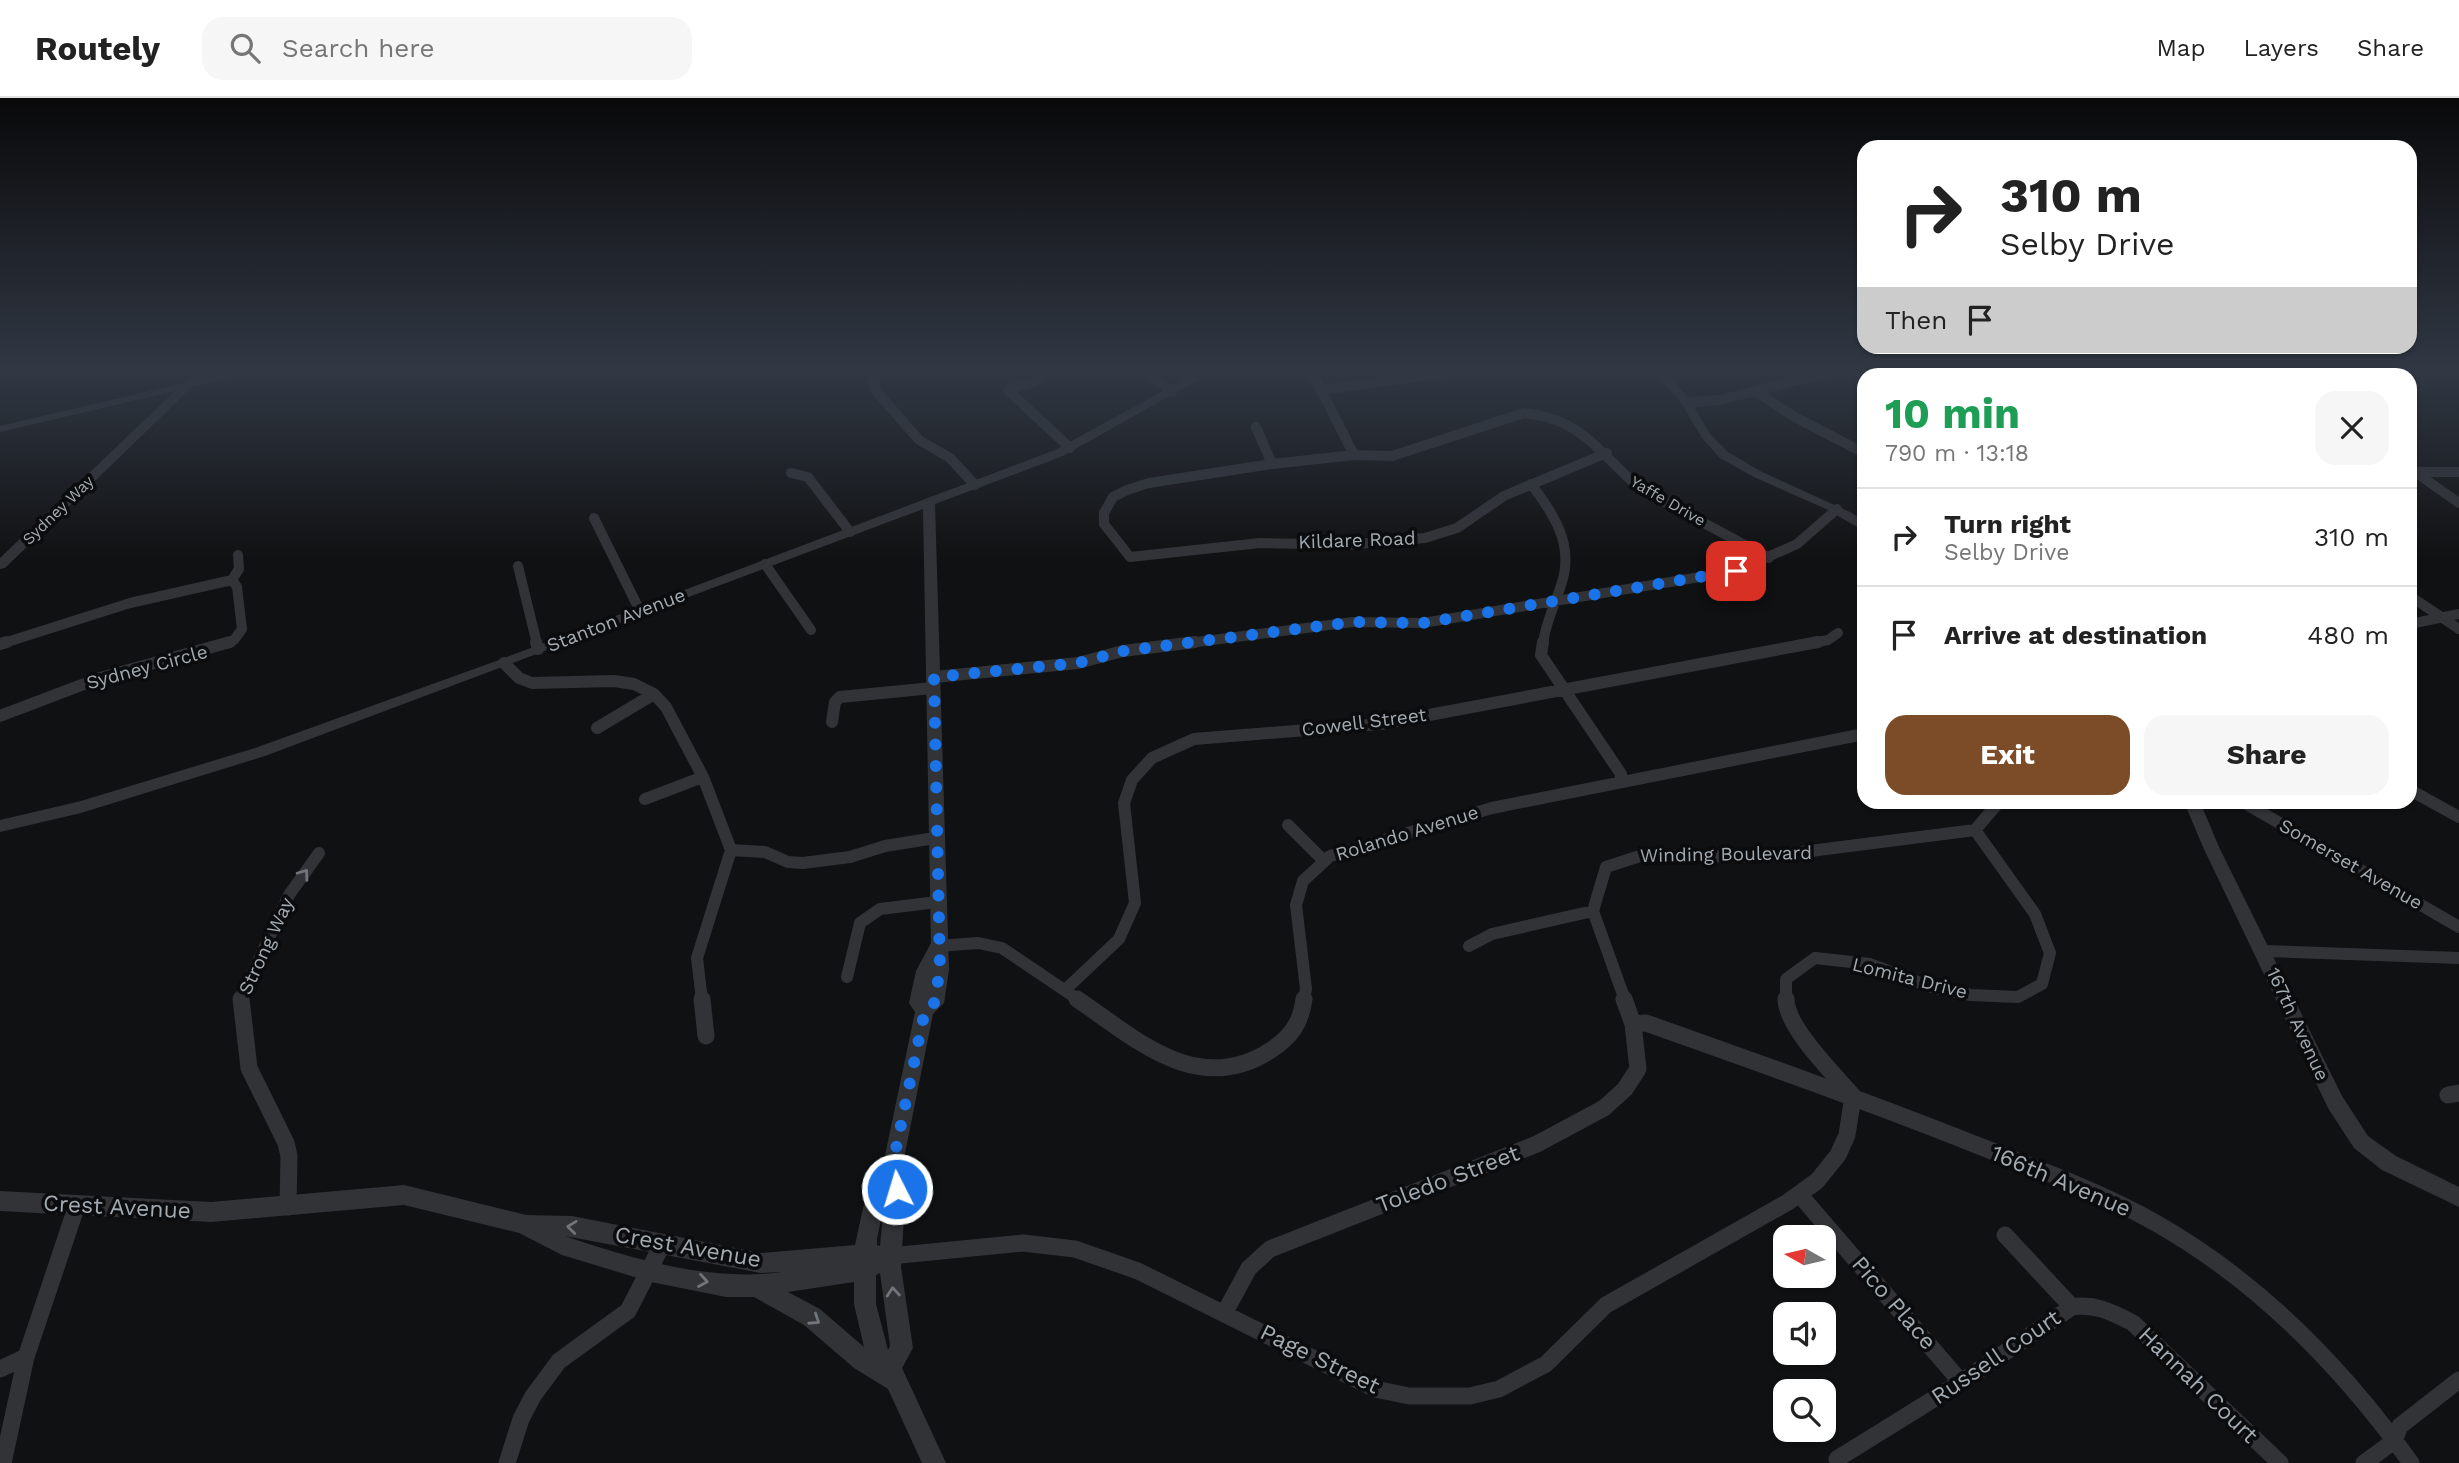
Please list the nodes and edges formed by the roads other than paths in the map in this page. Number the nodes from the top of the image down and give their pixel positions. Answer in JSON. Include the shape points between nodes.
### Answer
{"nodes":[{"id":1,"x":140,"y":432,"type":"edge"},
{"id":2,"x":912,"y":432,"type":"edge"},
{"id":3,"x":1053,"y":432,"type":"edge"},
{"id":4,"x":1100,"y":432,"type":"edge"},
{"id":5,"x":1258,"y":432,"type":"edge"},
{"id":6,"x":1343,"y":432,"type":"edge"},
{"id":7,"x":1468,"y":432,"type":"edge"},
{"id":8,"x":1581,"y":432,"type":"edge"},
{"id":9,"x":1702,"y":432,"type":"edge"},
{"id":10,"x":1823,"y":432,"type":"edge"},
{"id":11,"x":1070,"y":448,"type":"junction"},
{"id":12,"x":1857,"y":449,"type":"edge"},
{"id":13,"x":1607,"y":453,"type":"junction"},
{"id":14,"x":1354,"y":455,"type":"junction"},
{"id":15,"x":1272,"y":464,"type":"junction"},
{"id":16,"x":2417,"y":472,"type":"edge"},
{"id":17,"x":2459,"y":472,"type":"edge"},
{"id":18,"x":791,"y":473,"type":"dead end"},
{"id":19,"x":2417,"y":475,"type":"edge"},
{"id":20,"x":1531,"y":484,"type":"junction"},
{"id":21,"x":975,"y":485,"type":"junction"},
{"id":22,"x":929,"y":502,"type":"junction"},
{"id":23,"x":2459,"y":503,"type":"edge"},
{"id":24,"x":1837,"y":509,"type":"junction"},
{"id":25,"x":594,"y":518,"type":"dead end"},
{"id":26,"x":1857,"y":522,"type":"edge"},
{"id":27,"x":850,"y":532,"type":"junction"},
{"id":28,"x":238,"y":555,"type":"dead end"},
{"id":29,"x":1130,"y":557,"type":"joint"},
{"id":30,"x":1769,"y":558,"type":"junction"},
{"id":31,"x":765,"y":564,"type":"junction"},
{"id":32,"x":0,"y":565,"type":"edge"},
{"id":33,"x":518,"y":566,"type":"dead end"},
{"id":34,"x":232,"y":580,"type":"junction"},
{"id":35,"x":2417,"y":601,"type":"edge"},
{"id":36,"x":1554,"y":603,"type":"junction"},
{"id":37,"x":640,"y":611,"type":"junction"},
{"id":38,"x":2459,"y":614,"type":"edge"},
{"id":39,"x":2442,"y":617,"type":"junction"},
{"id":40,"x":2417,"y":622,"type":"edge"},
{"id":41,"x":2459,"y":628,"type":"edge"},
{"id":42,"x":811,"y":630,"type":"dead end"},
{"id":43,"x":1838,"y":633,"type":"dead end"},
{"id":44,"x":0,"y":644,"type":"edge"},
{"id":45,"x":538,"y":649,"type":"junction"},
{"id":46,"x":504,"y":663,"type":"junction"},
{"id":47,"x":933,"y":683,"type":"junction"},
{"id":48,"x":1562,"y":690,"type":"junction"},
{"id":49,"x":654,"y":694,"type":"junction"},
{"id":50,"x":0,"y":716,"type":"edge"},
{"id":51,"x":832,"y":722,"type":"dead end"},
{"id":52,"x":597,"y":728,"type":"dead end"},
{"id":53,"x":1857,"y":735,"type":"edge"},
{"id":54,"x":703,"y":777,"type":"junction"},
{"id":55,"x":1620,"y":782,"type":"junction"},
{"id":56,"x":2417,"y":794,"type":"edge"},
{"id":57,"x":645,"y":799,"type":"dead end"},
{"id":58,"x":1993,"y":809,"type":"edge"},
{"id":59,"x":2195,"y":809,"type":"edge"},
{"id":60,"x":2255,"y":809,"type":"edge"},
{"id":61,"x":2459,"y":817,"type":"edge"},
{"id":62,"x":1289,"y":825,"type":"dead end"},
{"id":63,"x":0,"y":826,"type":"edge"},
{"id":64,"x":1975,"y":830,"type":"junction"},
{"id":65,"x":935,"y":838,"type":"junction"},
{"id":66,"x":731,"y":850,"type":"junction"},
{"id":67,"x":319,"y":853,"type":"dead end"},
{"id":68,"x":1323,"y":860,"type":"junction"},
{"id":69,"x":937,"y":902,"type":"junction"},
{"id":70,"x":1593,"y":911,"type":"junction"},
{"id":71,"x":2459,"y":927,"type":"edge"},
{"id":72,"x":938,"y":946,"type":"junction"},
{"id":73,"x":1469,"y":946,"type":"dead end"},
{"id":74,"x":2264,"y":951,"type":"junction"},
{"id":75,"x":2459,"y":958,"type":"edge"},
{"id":76,"x":847,"y":977,"type":"dead end"},
{"id":77,"x":1065,"y":990,"type":"junction"},
{"id":78,"x":1633,"y":1024,"type":"junction"},
{"id":79,"x":706,"y":1036,"type":"dead end"},
{"id":80,"x":1853,"y":1096,"type":"junction"},
{"id":81,"x":892,"y":1168,"type":"junction"},
{"id":82,"x":1799,"y":1194,"type":"junction"},
{"id":83,"x":2459,"y":1197,"type":"edge"},
{"id":84,"x":0,"y":1201,"type":"edge"},
{"id":85,"x":77,"y":1205,"type":"junction"},
{"id":86,"x":288,"y":1207,"type":"junction"},
{"id":87,"x":523,"y":1224,"type":"junction"},
{"id":88,"x":2005,"y":1235,"type":"dead end"},
{"id":89,"x":663,"y":1245,"type":"junction"},
{"id":90,"x":890,"y":1256,"type":"junction"},
{"id":91,"x":864,"y":1262,"type":"junction"},
{"id":92,"x":651,"y":1272,"type":"junction"},
{"id":93,"x":756,"y":1286,"type":"junction"},
{"id":94,"x":2072,"y":1307,"type":"junction"},
{"id":95,"x":1225,"y":1312,"type":"junction"},
{"id":96,"x":26,"y":1357,"type":"junction"},
{"id":97,"x":0,"y":1369,"type":"edge"},
{"id":98,"x":894,"y":1375,"type":"junction"},
{"id":99,"x":2459,"y":1380,"type":"edge"},
{"id":100,"x":1961,"y":1382,"type":"junction"},
{"id":101,"x":2395,"y":1441,"type":"junction"},
{"id":102,"x":1837,"y":1459,"type":"dead end"},
{"id":103,"x":3,"y":1463,"type":"edge"},
{"id":104,"x":507,"y":1463,"type":"edge"},
{"id":105,"x":934,"y":1463,"type":"edge"},
{"id":106,"x":2280,"y":1463,"type":"edge"},
{"id":107,"x":2364,"y":1463,"type":"edge"},
{"id":108,"x":2411,"y":1463,"type":"edge"}],
"edges":[{"from":1,"to":32,"type":"street","name":"Sydney Way"},
{"from":2,"to":21,"type":"street","via":[[950,458]]},
{"from":3,"to":11,"type":"street"},
{"from":4,"to":11,"type":"street","name":"Stanton Avenue"},
{"from":5,"to":15,"type":"street"},
{"from":6,"to":14,"type":"street"},
{"from":7,"to":14,"type":"street","via":[[1392,456]]},
{"from":8,"to":13,"type":"street","name":"Yaffe Drive"},
{"from":9,"to":24,"type":"street","via":[[1723,454]]},
{"from":10,"to":12,"type":"street"},
{"from":11,"to":21,"type":"street","name":"Stanton Avenue"},
{"from":13,"to":20,"type":"street","name":"Kildare Road"},
{"from":13,"to":30,"type":"street","name":"Yaffe Drive","via":[[1639,488]]},
{"from":14,"to":15,"type":"street"},
{"from":15,"to":29,"type":"street","via":[[1149,483],[1113,498],[1104,513],[1104,524]]},
{"from":16,"to":17,"type":"street"},
{"from":18,"to":27,"type":"street","via":[[808,477]]},
{"from":19,"to":23,"type":"street"},
{"from":20,"to":29,"type":"street","name":"Kildare Road","via":[[1457,528],[1425,538],[1346,545],[1259,543]]},
{"from":20,"to":36,"type":"street","via":[[1554,514],[1565,544],[1563,581]]},
{"from":21,"to":22,"type":"street","name":"Stanton Avenue"},
{"from":22,"to":27,"type":"street","name":"Stanton Avenue"},
{"from":22,"to":47,"type":"street"},
{"from":24,"to":26,"type":"street"},
{"from":24,"to":30,"type":"street","via":[[1808,537]]},
{"from":25,"to":37,"type":"street"},
{"from":27,"to":31,"type":"street","name":"Stanton Avenue"},
{"from":28,"to":34,"type":"street","name":"Sydney Circle","via":[[239,569]]},
{"from":30,"to":36,"type":"street","via":[[1736,571]]},
{"from":31,"to":37,"type":"street","name":"Stanton Avenue"},
{"from":31,"to":42,"type":"street"},
{"from":33,"to":45,"type":"street"},
{"from":34,"to":44,"type":"street","via":[[130,603]]},
{"from":34,"to":50,"type":"street","name":"Sydney Circle","via":[[242,629],[234,640],[74,687]]},
{"from":35,"to":39,"type":"street"},
{"from":36,"to":47,"type":"street","via":[[1409,625],[1353,622],[1123,651],[1078,663]]},
{"from":36,"to":48,"type":"street","via":[[1540,650]]},
{"from":37,"to":45,"type":"street","name":"Stanton Avenue"},
{"from":38,"to":39,"type":"street"},
{"from":39,"to":40,"type":"street"},
{"from":39,"to":41,"type":"street"},
{"from":43,"to":48,"type":"street","name":"Cowell Street","via":[[1828,640]]},
{"from":45,"to":46,"type":"street","name":"Stanton Avenue"},
{"from":46,"to":49,"type":"street","via":[[532,683],[622,681]]},
{"from":46,"to":63,"type":"street","name":"Stanton Avenue","via":[[260,752],[81,807]]},
{"from":47,"to":51,"type":"street","via":[[840,697]]},
{"from":47,"to":65,"type":"street"},
{"from":48,"to":55,"type":"street","via":[[1621,774]]},
{"from":48,"to":77,"type":"street","name":"Cowell Street","via":[[1381,724],[1194,739],[1152,758],[1132,780],[1124,803],[1135,902],[1119,939]]},
{"from":49,"to":52,"type":"street"},
{"from":49,"to":54,"type":"street","via":[[666,707]]},
{"from":53,"to":55,"type":"street","name":"Rolando Avenue"},
{"from":54,"to":57,"type":"street"},
{"from":54,"to":66,"type":"street"},
{"from":55,"to":68,"type":"street","name":"Rolando Avenue","via":[[1450,816]]},
{"from":56,"to":61,"type":"street"},
{"from":58,"to":64,"type":"street"},
{"from":59,"to":74,"type":"street","name":"167th Avenue"},
{"from":60,"to":71,"type":"street","name":"Somerset Avenue"},
{"from":62,"to":68,"type":"street"},
{"from":64,"to":70,"type":"street","name":"Winding Boulevard","via":[[1759,857],[1633,855],[1606,867]]},
{"from":64,"to":80,"type":"street","name":"Lomita Drive","via":[[2035,914],[2050,953],[2042,984],[2018,997],[1971,995],[1934,988],[1870,964],[1815,958],[1786,979],[1786,1008],[1812,1048]]},
{"from":65,"to":66,"type":"street","via":[[803,863],[765,852]]},
{"from":65,"to":69,"type":"street"},
{"from":66,"to":79,"type":"street","via":[[696,958]]},
{"from":86,"to":67,"type":"street","name":"Strong Way","one_way":true,"via":[[286,1143],[250,1068],[240,1000],[289,895]]},
{"from":68,"to":77,"type":"street","name":"Rolando Avenue","via":[[1300,885],[1294,906],[1306,980],[1305,1009],[1293,1034],[1273,1052],[1237,1068],[1186,1066],[1160,1055]]},
{"from":69,"to":72,"type":"street"},
{"from":69,"to":76,"type":"street","via":[[880,909],[860,923]]},
{"from":70,"to":73,"type":"street","via":[[1492,934]]},
{"from":70,"to":78,"type":"street"},
{"from":72,"to":77,"type":"street","name":"Rolando Avenue","via":[[978,943],[1002,948]]},
{"from":72,"to":81,"type":"street","via":[[940,970],[934,1003],[925,1010]]},
{"from":74,"to":75,"type":"street"},
{"from":74,"to":83,"type":"street","name":"167th Avenue","via":[[2335,1102],[2361,1142],[2389,1163]]},
{"from":78,"to":80,"type":"street","name":"166th Avenue","via":[[1646,1023]]},
{"from":78,"to":95,"type":"street","name":"Toledo Street","via":[[1638,1069],[1604,1108],[1537,1144],[1270,1249],[1249,1268]]},
{"from":80,"to":82,"type":"street","name":"Page Street","via":[[1847,1135],[1838,1156],[1818,1181]]},
{"from":80,"to":101,"type":"street","name":"166th Avenue","via":[[2091,1190],[2155,1223],[2239,1279],[2339,1370]]},
{"from":81,"to":90,"type":"street","via":[[897,1189]]},
{"from":81,"to":91,"type":"street","via":[[877,1190]]},
{"from":82,"to":95,"type":"street","name":"Page Street","via":[[1606,1305],[1570,1344],[1526,1377],[1470,1396],[1409,1396],[1375,1389]]},
{"from":82,"to":100,"type":"street","name":"Pico Place"},
{"from":84,"to":85,"type":"street","name":"Crest Avenue"},
{"from":85,"to":86,"type":"street","name":"Crest Avenue","via":[[211,1212]]},
{"from":85,"to":96,"type":"street"},
{"from":86,"to":87,"type":"street","name":"Crest Avenue","via":[[404,1195]]},
{"from":89,"to":87,"type":"street","name":"Crest Avenue","one_way":true,"via":[[572,1226]]},
{"from":87,"to":92,"type":"street","name":"Crest Avenue","via":[[562,1245]]},
{"from":88,"to":94,"type":"street","name":"Russell Court"},
{"from":89,"to":91,"type":"street","name":"Crest Avenue","via":[[761,1263]]},
{"from":89,"to":92,"type":"street"},
{"from":90,"to":91,"type":"street","name":"Crest Avenue"},
{"from":90,"to":95,"type":"street","name":"Page Street","via":[[993,1244],[1043,1244],[1113,1260]]},
{"from":98,"to":90,"type":"street","one_way":true,"via":[[902,1349]]},
{"from":91,"to":93,"type":"street","name":"Crest Avenue"},
{"from":91,"to":98,"type":"street","via":[[872,1338],[877,1355]]},
{"from":92,"to":93,"type":"street","name":"Crest Avenue","one_way":true,"via":[[726,1286]]},
{"from":92,"to":104,"type":"street","via":[[628,1311],[559,1361],[521,1419]]},
{"from":93,"to":98,"type":"street","one_way":true,"via":[[812,1317],[862,1360]]},
{"from":94,"to":100,"type":"street","name":"Russell Court"},
{"from":94,"to":106,"type":"street","name":"Hannah Court","via":[[2082,1304],[2105,1309],[2133,1323]]},
{"from":96,"to":97,"type":"street"},
{"from":96,"to":103,"type":"street"},
{"from":98,"to":105,"type":"street"},
{"from":99,"to":101,"type":"street","via":[[2400,1426]]},
{"from":100,"to":102,"type":"street","name":"Russell Court"},
{"from":101,"to":107,"type":"street"},
{"from":101,"to":108,"type":"street","name":"166th Avenue"}]}
